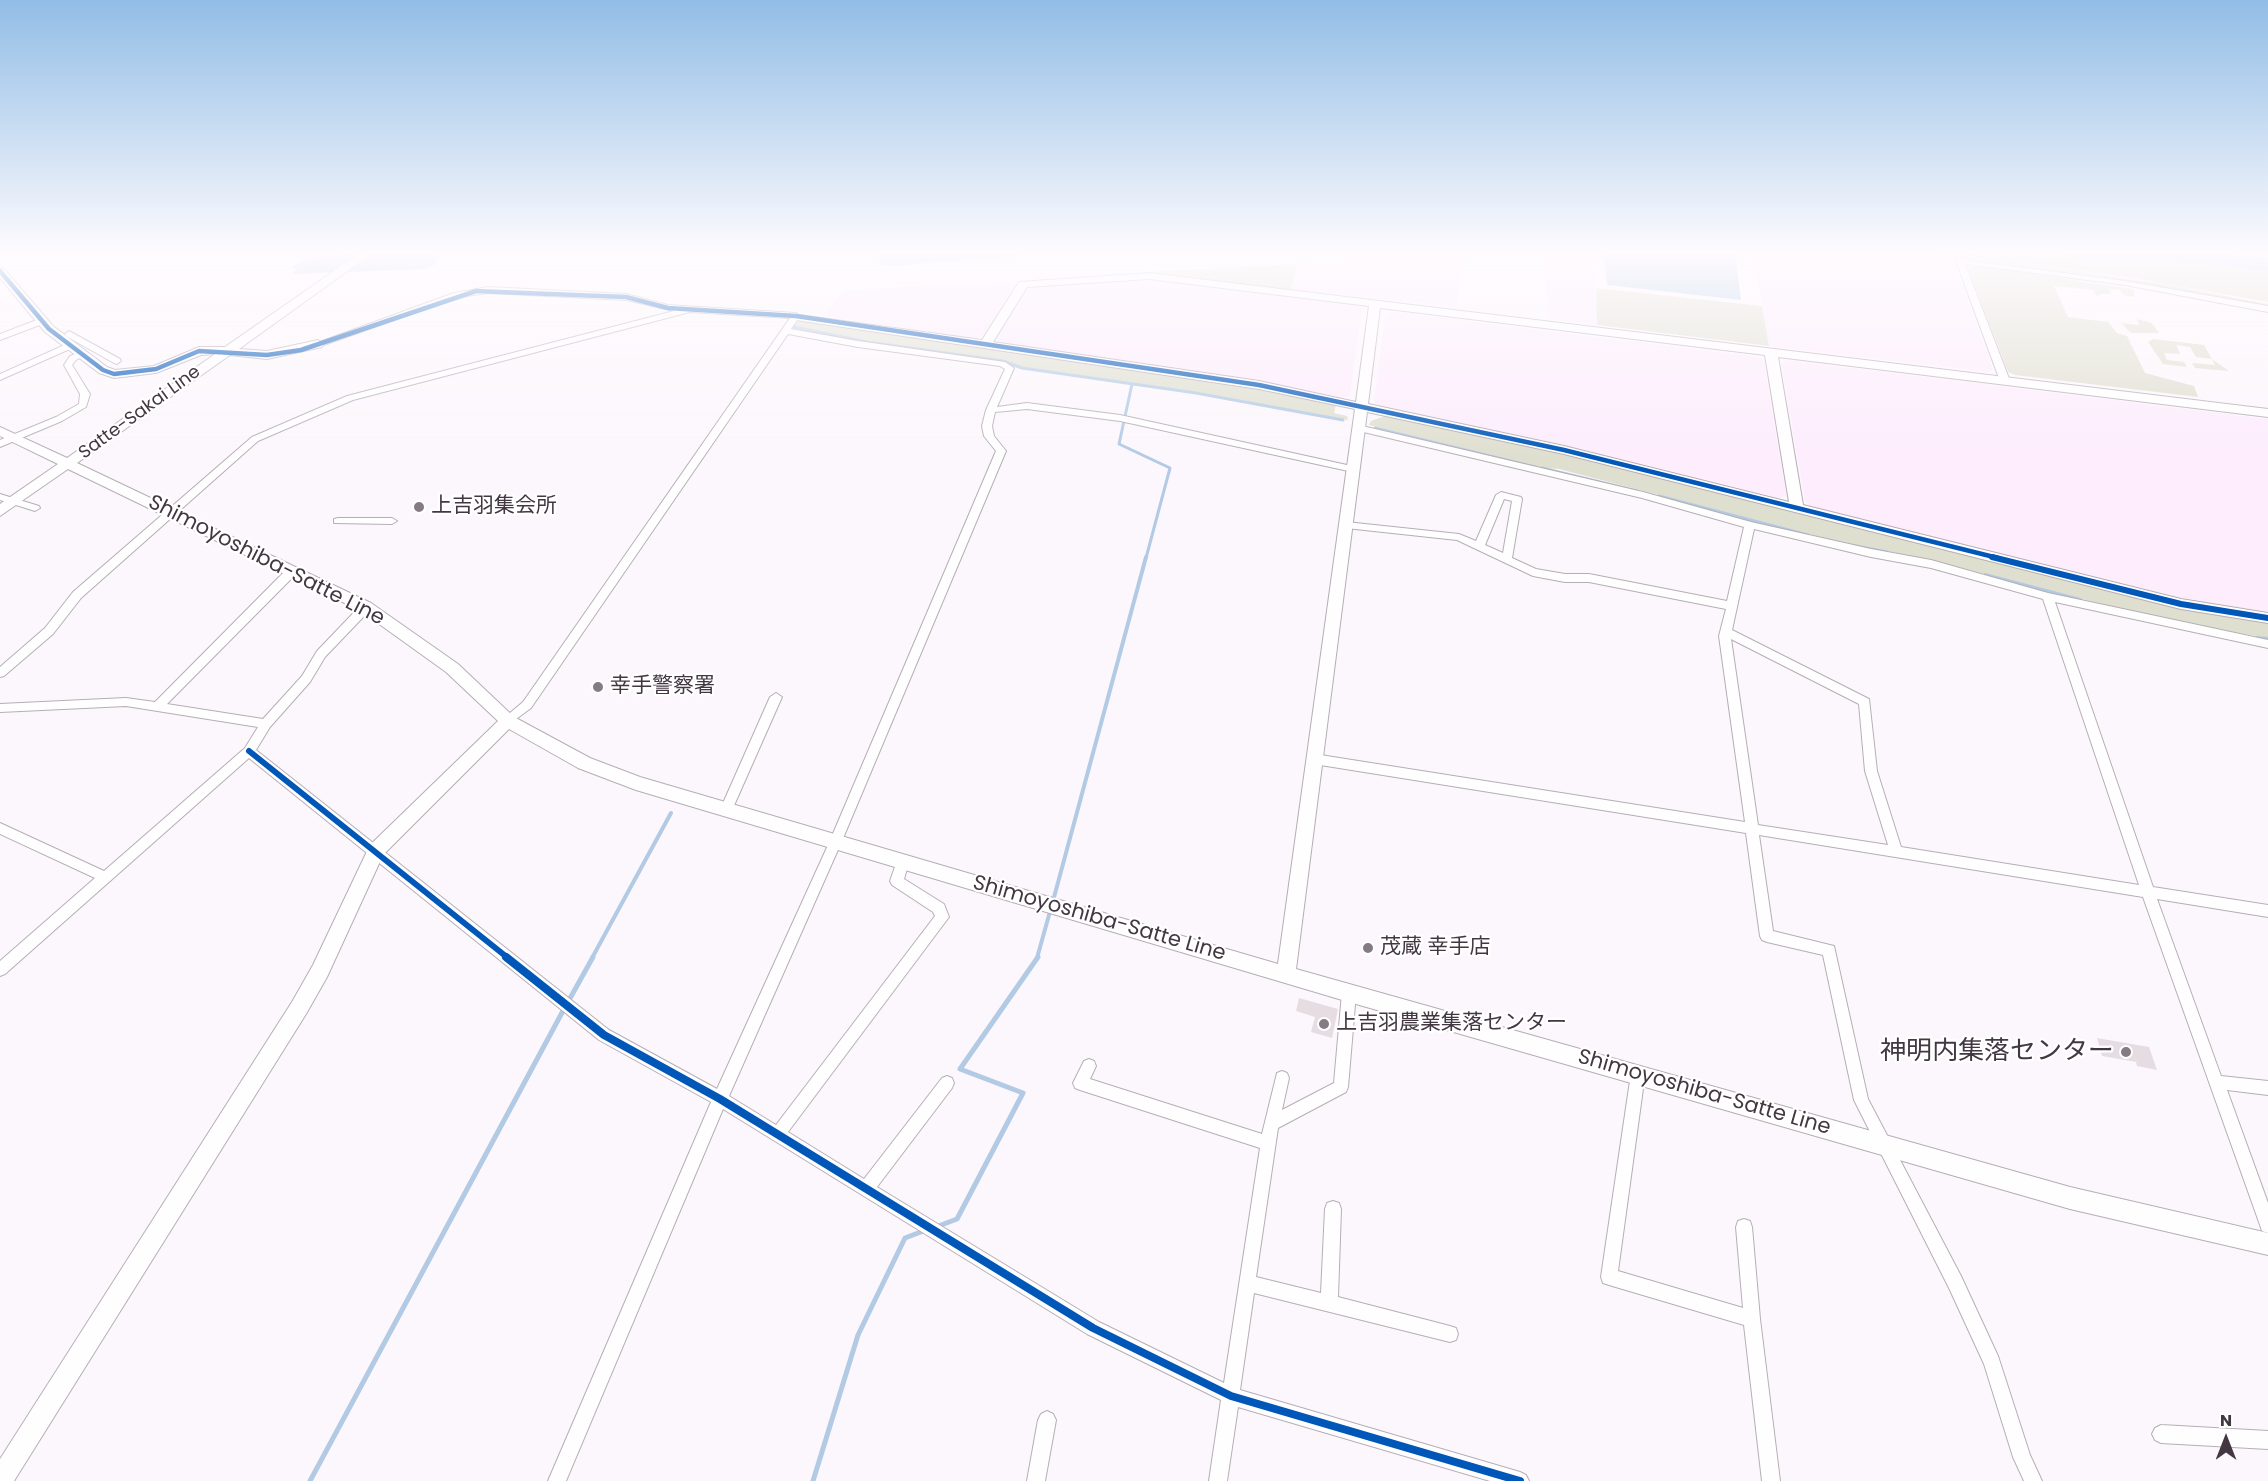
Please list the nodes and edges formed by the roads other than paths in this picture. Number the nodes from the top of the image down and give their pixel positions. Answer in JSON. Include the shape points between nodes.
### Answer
{"nodes":[{"id":1,"x":42,"y":321,"type":"joint"},
{"id":2,"x":270,"y":321,"type":"edge"},
{"id":3,"x":383,"y":321,"type":"edge"},
{"id":4,"x":642,"y":321,"type":"edge"},
{"id":5,"x":792,"y":321,"type":"edge"},
{"id":6,"x":829,"y":321,"type":"edge"},
{"id":7,"x":1000,"y":321,"type":"edge"},
{"id":8,"x":1373,"y":321,"type":"edge"},
{"id":9,"x":1516,"y":321,"type":"edge"},
{"id":10,"x":1983,"y":321,"type":"edge"},
{"id":11,"x":785,"y":331,"type":"junction"},
{"id":12,"x":0,"y":337,"type":"edge"},
{"id":13,"x":69,"y":340,"type":"junction"},
{"id":14,"x":318,"y":344,"type":"joint"},
{"id":15,"x":985,"y":345,"type":"junction"},
{"id":16,"x":226,"y":351,"type":"junction"},
{"id":17,"x":1771,"y":352,"type":"junction"},
{"id":18,"x":81,"y":355,"type":"junction"},
{"id":19,"x":117,"y":361,"type":"dead end"},
{"id":20,"x":0,"y":377,"type":"edge"},
{"id":21,"x":2005,"y":381,"type":"junction"},
{"id":22,"x":1361,"y":406,"type":"junction"},
{"id":23,"x":991,"y":410,"type":"junction"},
{"id":24,"x":2268,"y":413,"type":"edge"},
{"id":25,"x":1358,"y":428,"type":"junction"},
{"id":26,"x":0,"y":431,"type":"edge"},
{"id":27,"x":13,"y":438,"type":"junction"},
{"id":28,"x":0,"y":444,"type":"edge"},
{"id":29,"x":69,"y":464,"type":"junction"},
{"id":30,"x":1353,"y":469,"type":"junction"},
{"id":31,"x":7,"y":499,"type":"edge"},
{"id":32,"x":35,"y":508,"type":"dead end"},
{"id":33,"x":1797,"y":508,"type":"junction"},
{"id":34,"x":0,"y":510,"type":"edge"},
{"id":35,"x":171,"y":512,"type":"junction"},
{"id":36,"x":338,"y":521,"type":"dead end"},
{"id":37,"x":392,"y":521,"type":"dead end"},
{"id":38,"x":1347,"y":525,"type":"junction"},
{"id":39,"x":1750,"y":525,"type":"junction"},
{"id":40,"x":1479,"y":546,"type":"junction"},
{"id":41,"x":1507,"y":558,"type":"junction"},
{"id":42,"x":292,"y":571,"type":"junction"},
{"id":43,"x":2048,"y":597,"type":"junction"},
{"id":44,"x":1732,"y":606,"type":"junction"},
{"id":45,"x":366,"y":607,"type":"junction"},
{"id":46,"x":2268,"y":618,"type":"edge"},
{"id":47,"x":1726,"y":632,"type":"junction"},
{"id":48,"x":2268,"y":644,"type":"edge"},
{"id":49,"x":0,"y":673,"type":"edge"},
{"id":50,"x":776,"y":697,"type":"dead end"},
{"id":51,"x":157,"y":707,"type":"junction"},
{"id":52,"x":0,"y":708,"type":"edge"},
{"id":53,"x":508,"y":722,"type":"junction"},
{"id":54,"x":266,"y":724,"type":"junction"},
{"id":55,"x":249,"y":751,"type":"junction"},
{"id":56,"x":1314,"y":759,"type":"junction"},
{"id":57,"x":726,"y":810,"type":"junction"},
{"id":58,"x":0,"y":828,"type":"edge"},
{"id":59,"x":1750,"y":828,"type":"junction"},
{"id":60,"x":835,"y":843,"type":"junction"},
{"id":61,"x":376,"y":850,"type":"junction"},
{"id":62,"x":1896,"y":851,"type":"junction"},
{"id":63,"x":903,"y":862,"type":"junction"},
{"id":64,"x":105,"y":876,"type":"junction"},
{"id":65,"x":2149,"y":891,"type":"junction"},
{"id":66,"x":2268,"y":911,"type":"edge"},
{"id":67,"x":0,"y":970,"type":"edge"},
{"id":68,"x":1286,"y":974,"type":"junction"},
{"id":69,"x":1349,"y":993,"type":"junction"},
{"id":70,"x":1089,"y":1066,"type":"dead end"},
{"id":71,"x":1638,"y":1074,"type":"junction"},
{"id":72,"x":1282,"y":1078,"type":"dead end"},
{"id":73,"x":2217,"y":1082,"type":"junction"},
{"id":74,"x":947,"y":1083,"type":"dead end"},
{"id":75,"x":2268,"y":1088,"type":"edge"},
{"id":76,"x":720,"y":1100,"type":"junction"},
{"id":77,"x":1271,"y":1124,"type":"junction"},
{"id":78,"x":777,"y":1135,"type":"junction"},
{"id":79,"x":1269,"y":1143,"type":"junction"},
{"id":80,"x":1883,"y":1145,"type":"junction"},
{"id":81,"x":866,"y":1189,"type":"junction"},
{"id":82,"x":1333,"y":1209,"type":"dead end"},
{"id":83,"x":2268,"y":1225,"type":"edge"},
{"id":84,"x":1744,"y":1227,"type":"dead end"},
{"id":85,"x":2268,"y":1245,"type":"edge"},
{"id":86,"x":1248,"y":1283,"type":"junction"},
{"id":87,"x":1329,"y":1304,"type":"junction"},
{"id":88,"x":1752,"y":1319,"type":"junction"},
{"id":89,"x":1450,"y":1334,"type":"dead end"},
{"id":90,"x":1231,"y":1396,"type":"junction"},
{"id":91,"x":1047,"y":1420,"type":"dead end"},
{"id":92,"x":2161,"y":1434,"type":"dead end"},
{"id":93,"x":2268,"y":1440,"type":"edge"},
{"id":94,"x":0,"y":1481,"type":"edge"},
{"id":95,"x":557,"y":1481,"type":"edge"},
{"id":96,"x":1036,"y":1481,"type":"edge"},
{"id":97,"x":1218,"y":1481,"type":"edge"},
{"id":98,"x":1520,"y":1481,"type":"edge"},
{"id":99,"x":1771,"y":1481,"type":"edge"},
{"id":100,"x":2033,"y":1481,"type":"edge"}],
"edges":[{"from":1,"to":12,"type":"street"},
{"from":1,"to":13,"type":"street"},
{"from":2,"to":16,"type":"street","name":"Satte-Sakai Line"},
{"from":3,"to":14,"type":"street"},
{"from":4,"to":35,"type":"street","via":[[350,398],[255,439]]},
{"from":5,"to":11,"type":"street"},
{"from":6,"to":15,"type":"street"},
{"from":7,"to":15,"type":"street"},
{"from":8,"to":22,"type":"street"},
{"from":9,"to":17,"type":"street"},
{"from":10,"to":21,"type":"street"},
{"from":11,"to":23,"type":"street","via":[[1002,364],[1010,368]]},
{"from":11,"to":53,"type":"street","via":[[665,511],[527,705]]},
{"from":13,"to":18,"type":"street"},
{"from":13,"to":19,"type":"street"},
{"from":13,"to":20,"type":"street"},
{"from":14,"to":16,"type":"street","via":[[267,355]]},
{"from":15,"to":22,"type":"street","via":[[1259,385]]},
{"from":16,"to":18,"type":"street","via":[[199,351],[156,369],[124,374],[103,370]]},
{"from":16,"to":29,"type":"street","name":"Satte-Sakai Line"},
{"from":17,"to":21,"type":"street"},
{"from":17,"to":33,"type":"street"},
{"from":18,"to":27,"type":"street","via":[[69,365],[85,394],[83,405]]},
{"from":21,"to":24,"type":"street"},
{"from":22,"to":25,"type":"street"},
{"from":22,"to":33,"type":"street","via":[[1564,450]]},
{"from":23,"to":30,"type":"street","via":[[1049,407],[1120,418]]},
{"from":23,"to":60,"type":"street","via":[[989,436],[1001,451]]},
{"from":25,"to":30,"type":"street"},
{"from":25,"to":39,"type":"street","via":[[1643,495]]},
{"from":26,"to":27,"type":"street","name":"Shimoyoshiba-Satte Line"},
{"from":27,"to":28,"type":"street"},
{"from":27,"to":29,"type":"street","name":"Shimoyoshiba-Satte Line"},
{"from":29,"to":31,"type":"street","name":"Satte-Sakai Line"},
{"from":29,"to":35,"type":"street","name":"Shimoyoshiba-Satte Line"},
{"from":30,"to":38,"type":"street"},
{"from":31,"to":32,"type":"street"},
{"from":31,"to":34,"type":"street","name":"Satte-Sakai Line"},
{"from":33,"to":46,"type":"street","via":[[2181,604]]},
{"from":35,"to":42,"type":"street","name":"Shimoyoshiba-Satte Line"},
{"from":35,"to":49,"type":"street","via":[[77,595],[49,631]]},
{"from":36,"to":37,"type":"street"},
{"from":38,"to":40,"type":"street","via":[[1459,537]]},
{"from":38,"to":56,"type":"street"},
{"from":39,"to":43,"type":"street","via":[[1870,554],[1931,564]]},
{"from":39,"to":44,"type":"street"},
{"from":40,"to":41,"type":"street"},
{"from":40,"to":41,"type":"street","via":[[1501,495],[1517,500]]},
{"from":41,"to":44,"type":"street","via":[[1533,572],[1589,578]]},
{"from":42,"to":45,"type":"street","name":"Shimoyoshiba-Satte Line"},
{"from":42,"to":51,"type":"street"},
{"from":43,"to":48,"type":"street"},
{"from":43,"to":65,"type":"street"},
{"from":44,"to":47,"type":"street"},
{"from":45,"to":53,"type":"street","name":"Shimoyoshiba-Satte Line","via":[[452,668]]},
{"from":45,"to":54,"type":"street","via":[[321,654],[306,679]]},
{"from":47,"to":59,"type":"street"},
{"from":47,"to":62,"type":"street","via":[[1865,702],[1871,771]]},
{"from":50,"to":57,"type":"street"},
{"from":51,"to":52,"type":"street","via":[[126,702]]},
{"from":51,"to":54,"type":"street"},
{"from":53,"to":57,"type":"street","name":"Shimoyoshiba-Satte Line","via":[[584,763]]},
{"from":53,"to":61,"type":"street"},
{"from":54,"to":55,"type":"street"},
{"from":55,"to":61,"type":"street"},
{"from":55,"to":64,"type":"street"},
{"from":56,"to":59,"type":"street"},
{"from":56,"to":68,"type":"street"},
{"from":57,"to":60,"type":"street","name":"Shimoyoshiba-Satte Line"},
{"from":58,"to":64,"type":"street"},
{"from":59,"to":62,"type":"street"},
{"from":59,"to":80,"type":"street","via":[[1767,936],[1829,950],[1861,1100]]},
{"from":60,"to":63,"type":"street","name":"Shimoyoshiba-Satte Line"},
{"from":60,"to":76,"type":"street"},
{"from":61,"to":76,"type":"street","via":[[604,1035]]},
{"from":61,"to":94,"type":"street","via":[[289,1026]]},
{"from":62,"to":65,"type":"street"},
{"from":63,"to":68,"type":"street","name":"Shimoyoshiba-Satte Line"},
{"from":63,"to":78,"type":"street","via":[[897,881],[939,908],[942,917]]},
{"from":64,"to":67,"type":"street"},
{"from":65,"to":66,"type":"street"},
{"from":65,"to":73,"type":"street"},
{"from":68,"to":69,"type":"street","name":"Shimoyoshiba-Satte Line"},
{"from":69,"to":71,"type":"street","name":"Shimoyoshiba-Satte Line"},
{"from":69,"to":77,"type":"street","via":[[1341,1087]]},
{"from":70,"to":79,"type":"street","via":[[1080,1083]]},
{"from":71,"to":80,"type":"street","name":"Shimoyoshiba-Satte Line"},
{"from":71,"to":88,"type":"street","via":[[1609,1277]]},
{"from":72,"to":77,"type":"street"},
{"from":73,"to":75,"type":"street"},
{"from":73,"to":83,"type":"street"},
{"from":74,"to":81,"type":"street"},
{"from":76,"to":78,"type":"street"},
{"from":76,"to":95,"type":"street"},
{"from":77,"to":79,"type":"street"},
{"from":78,"to":81,"type":"street"},
{"from":79,"to":86,"type":"street"},
{"from":80,"to":85,"type":"street","name":"Shimoyoshiba-Satte Line","via":[[2070,1198]]},
{"from":80,"to":100,"type":"street","via":[[1992,1362]]},
{"from":81,"to":90,"type":"street","via":[[1093,1328]]},
{"from":82,"to":87,"type":"street"},
{"from":84,"to":88,"type":"street"},
{"from":86,"to":87,"type":"street"},
{"from":86,"to":90,"type":"street"},
{"from":87,"to":89,"type":"street"},
{"from":88,"to":99,"type":"street"},
{"from":90,"to":97,"type":"street"},
{"from":90,"to":98,"type":"street"},
{"from":91,"to":96,"type":"street"},
{"from":92,"to":93,"type":"street"}]}
